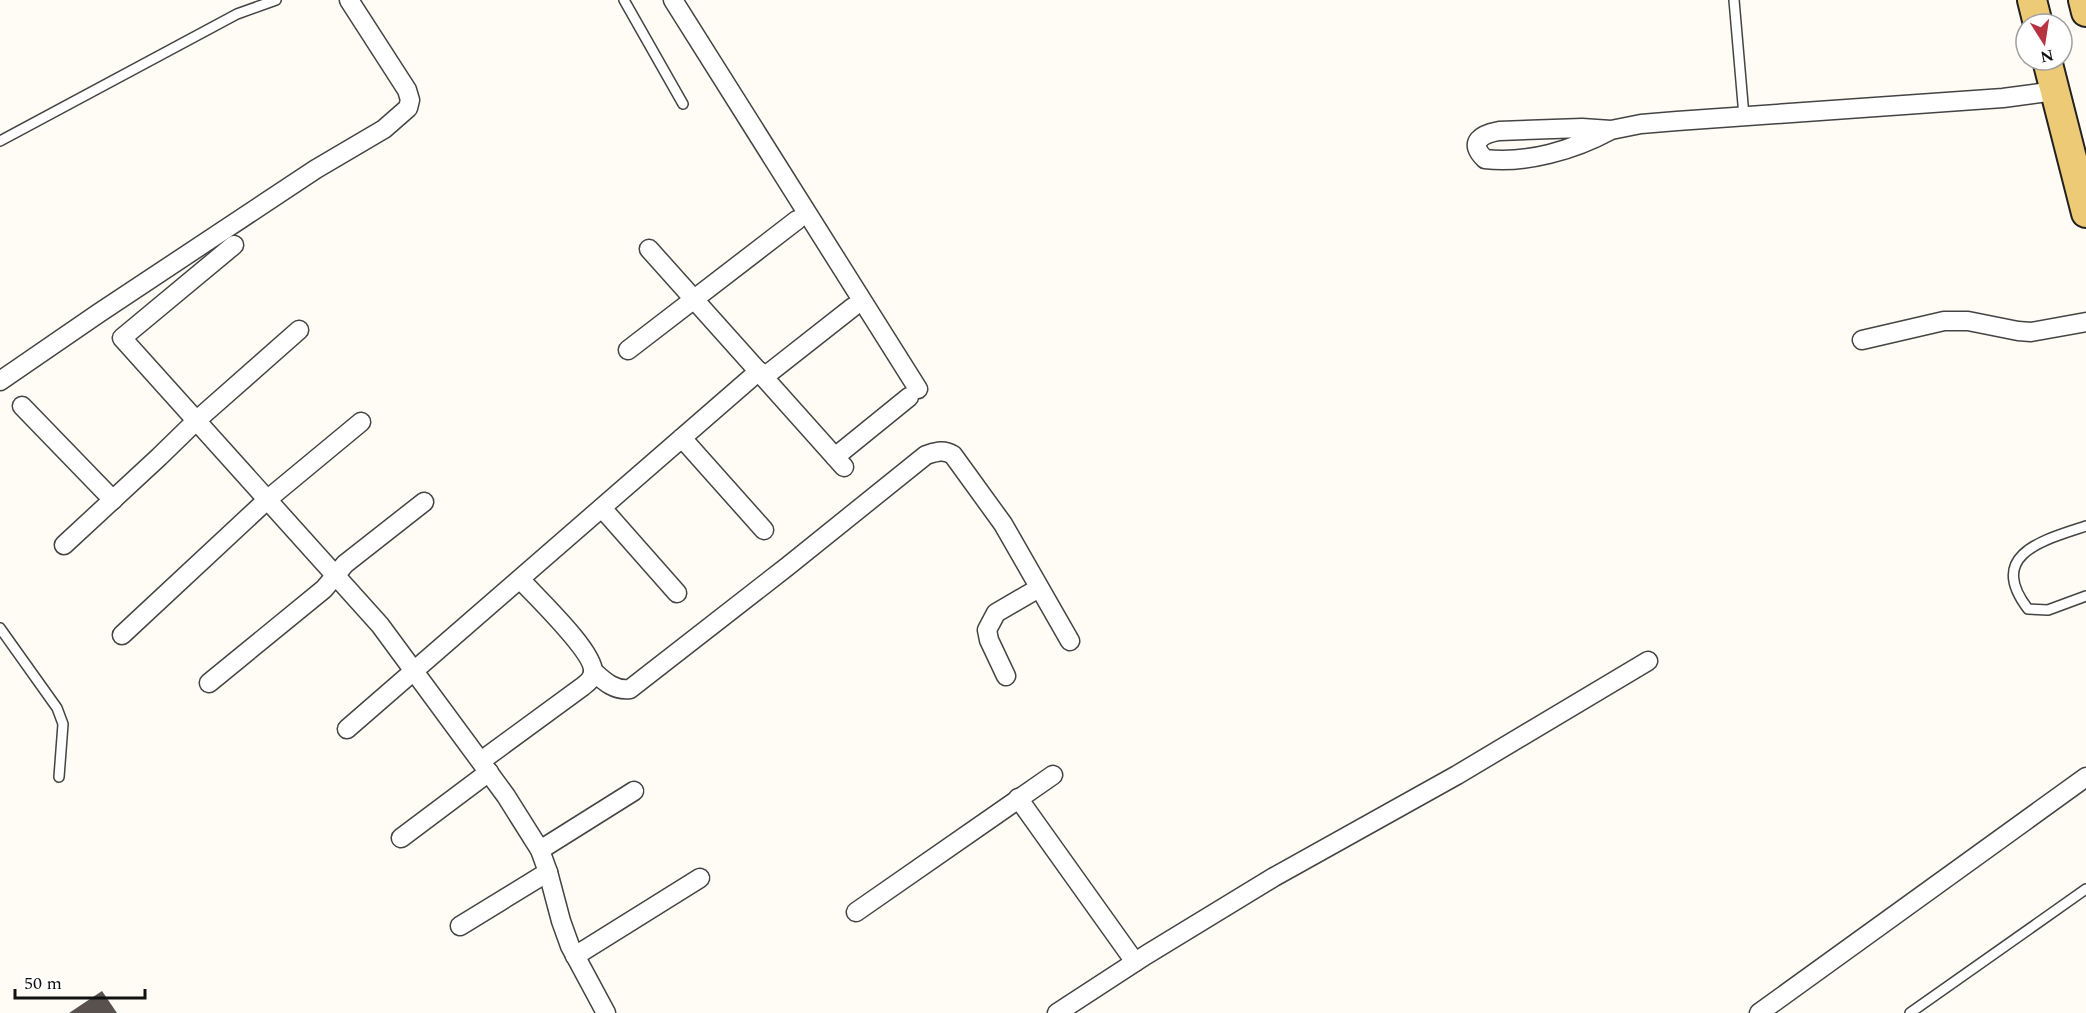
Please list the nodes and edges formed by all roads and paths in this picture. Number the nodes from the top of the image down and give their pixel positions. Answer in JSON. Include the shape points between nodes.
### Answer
{"nodes":[{"id":1,"x":276,"y":0,"type":"edge"},
{"id":2,"x":349,"y":0,"type":"edge"},
{"id":3,"x":624,"y":0,"type":"edge"},
{"id":4,"x":672,"y":0,"type":"edge"},
{"id":5,"x":1734,"y":0,"type":"edge"},
{"id":6,"x":2083,"y":0,"type":"edge"},
{"id":7,"x":2086,"y":12,"type":"edge"},
{"id":8,"x":2050,"y":72,"type":"edge"},
{"id":9,"x":2055,"y":91,"type":"junction"},
{"id":10,"x":683,"y":104,"type":"dead end"},
{"id":11,"x":1744,"y":116,"type":"junction"},
{"id":12,"x":1611,"y":130,"type":"junction"},
{"id":13,"x":0,"y":141,"type":"edge"},
{"id":14,"x":2086,"y":213,"type":"edge"},
{"id":15,"x":797,"y":220,"type":"dead end"},
{"id":16,"x":234,"y":244,"type":"dead end"},
{"id":17,"x":649,"y":249,"type":"dead end"},
{"id":18,"x":694,"y":299,"type":"junction"},
{"id":19,"x":854,"y":307,"type":"dead end"},
{"id":20,"x":2086,"y":322,"type":"edge"},
{"id":21,"x":299,"y":330,"type":"dead end"},
{"id":22,"x":1862,"y":340,"type":"dead end"},
{"id":23,"x":628,"y":350,"type":"dead end"},
{"id":24,"x":761,"y":374,"type":"junction"},
{"id":25,"x":0,"y":381,"type":"edge"},
{"id":26,"x":22,"y":406,"type":"dead end"},
{"id":27,"x":197,"y":420,"type":"junction"},
{"id":28,"x":361,"y":422,"type":"dead end"},
{"id":29,"x":682,"y":438,"type":"junction"},
{"id":30,"x":268,"y":499,"type":"junction"},
{"id":31,"x":113,"y":500,"type":"junction"},
{"id":32,"x":424,"y":502,"type":"dead end"},
{"id":33,"x":602,"y":508,"type":"junction"},
{"id":34,"x":2086,"y":526,"type":"edge"},
{"id":35,"x":764,"y":530,"type":"dead end"},
{"id":36,"x":64,"y":545,"type":"dead end"},
{"id":37,"x":336,"y":576,"type":"junction"},
{"id":38,"x":520,"y":579,"type":"junction"},
{"id":39,"x":1039,"y":588,"type":"junction"},
{"id":40,"x":677,"y":593,"type":"dead end"},
{"id":41,"x":2086,"y":596,"type":"edge"},
{"id":42,"x":0,"y":628,"type":"edge"},
{"id":43,"x":122,"y":634,"type":"dead end"},
{"id":44,"x":1070,"y":641,"type":"dead end"},
{"id":45,"x":1648,"y":661,"type":"dead end"},
{"id":46,"x":415,"y":671,"type":"junction"},
{"id":47,"x":593,"y":671,"type":"junction"},
{"id":48,"x":1006,"y":676,"type":"dead end"},
{"id":49,"x":209,"y":683,"type":"dead end"},
{"id":50,"x":347,"y":729,"type":"dead end"},
{"id":51,"x":485,"y":767,"type":"junction"},
{"id":52,"x":1053,"y":775,"type":"dead end"},
{"id":53,"x":59,"y":777,"type":"dead end"},
{"id":54,"x":2086,"y":777,"type":"edge"},
{"id":55,"x":634,"y":791,"type":"dead end"},
{"id":56,"x":1018,"y":798,"type":"junction"},
{"id":57,"x":401,"y":838,"type":"dead end"},
{"id":58,"x":540,"y":850,"type":"junction"},
{"id":59,"x":548,"y":872,"type":"junction"},
{"id":60,"x":700,"y":878,"type":"dead end"},
{"id":61,"x":2086,"y":889,"type":"edge"},
{"id":62,"x":856,"y":912,"type":"dead end"},
{"id":63,"x":460,"y":926,"type":"dead end"},
{"id":64,"x":575,"y":956,"type":"junction"},
{"id":65,"x":1135,"y":962,"type":"junction"},
{"id":66,"x":606,"y":1013,"type":"edge"},
{"id":67,"x":1057,"y":1013,"type":"edge"},
{"id":68,"x":1759,"y":1013,"type":"edge"},
{"id":69,"x":1910,"y":1013,"type":"edge"}],
"edges":[{"from":1,"to":13,"type":"lane","via":[[237,15]]},
{"from":2,"to":25,"type":"street","via":[[407,90],[408,108],[384,129],[316,169]]},
{"from":3,"to":10,"type":"lane"},
{"from":4,"to":24,"type":"street","via":[[914,393],[840,462]]},
{"from":5,"to":11,"type":"lane"},
{"from":6,"to":7,"type":"main road"},
{"from":8,"to":9,"type":"main road"},
{"from":9,"to":11,"type":"street"},
{"from":9,"to":14,"type":"main road"},
{"from":11,"to":12,"type":"street"},
{"from":12,"to":12,"type":"street","via":[[1565,151],[1513,159],[1485,159],[1478,153],[1476,143],[1487,133],[1499,131]]},
{"from":15,"to":18,"type":"street"},
{"from":16,"to":27,"type":"street","via":[[122,338]]},
{"from":17,"to":18,"type":"street"},
{"from":18,"to":23,"type":"street"},
{"from":18,"to":24,"type":"street"},
{"from":19,"to":24,"type":"street"},
{"from":20,"to":22,"type":"street","via":[[2031,332],[1968,321],[1944,321]]},
{"from":21,"to":27,"type":"street"},
{"from":24,"to":29,"type":"street"},
{"from":26,"to":31,"type":"street"},
{"from":27,"to":30,"type":"street"},
{"from":27,"to":31,"type":"street"},
{"from":28,"to":30,"type":"street"},
{"from":29,"to":33,"type":"street"},
{"from":29,"to":35,"type":"street"},
{"from":30,"to":37,"type":"street"},
{"from":30,"to":43,"type":"street"},
{"from":31,"to":36,"type":"street"},
{"from":32,"to":37,"type":"street","via":[[345,564]]},
{"from":33,"to":38,"type":"street"},
{"from":33,"to":40,"type":"street"},
{"from":34,"to":41,"type":"lane","via":[[2039,542],[2015,566],[2013,578],[2028,609],[2048,610]]},
{"from":37,"to":46,"type":"street"},
{"from":37,"to":49,"type":"street"},
{"from":38,"to":46,"type":"street"},
{"from":38,"to":47,"type":"street","via":[[586,652]]},
{"from":39,"to":44,"type":"street"},
{"from":39,"to":47,"type":"street","via":[[1003,524],[953,455],[939,451],[926,454],[630,689],[610,685]]},
{"from":39,"to":48,"type":"street","via":[[996,613],[987,630]]},
{"from":42,"to":53,"type":"lane","via":[[57,708],[63,724]]},
{"from":45,"to":65,"type":"street"},
{"from":46,"to":50,"type":"street"},
{"from":46,"to":51,"type":"street"},
{"from":47,"to":51,"type":"street","via":[[591,680]]},
{"from":51,"to":57,"type":"street"},
{"from":51,"to":58,"type":"street"},
{"from":52,"to":56,"type":"street"},
{"from":54,"to":68,"type":"street"},
{"from":55,"to":58,"type":"street"},
{"from":56,"to":62,"type":"street"},
{"from":56,"to":65,"type":"street"},
{"from":58,"to":59,"type":"street"},
{"from":59,"to":63,"type":"street"},
{"from":59,"to":64,"type":"street"},
{"from":60,"to":64,"type":"street"},
{"from":61,"to":69,"type":"lane"},
{"from":64,"to":66,"type":"street"},
{"from":65,"to":67,"type":"street"}]}
